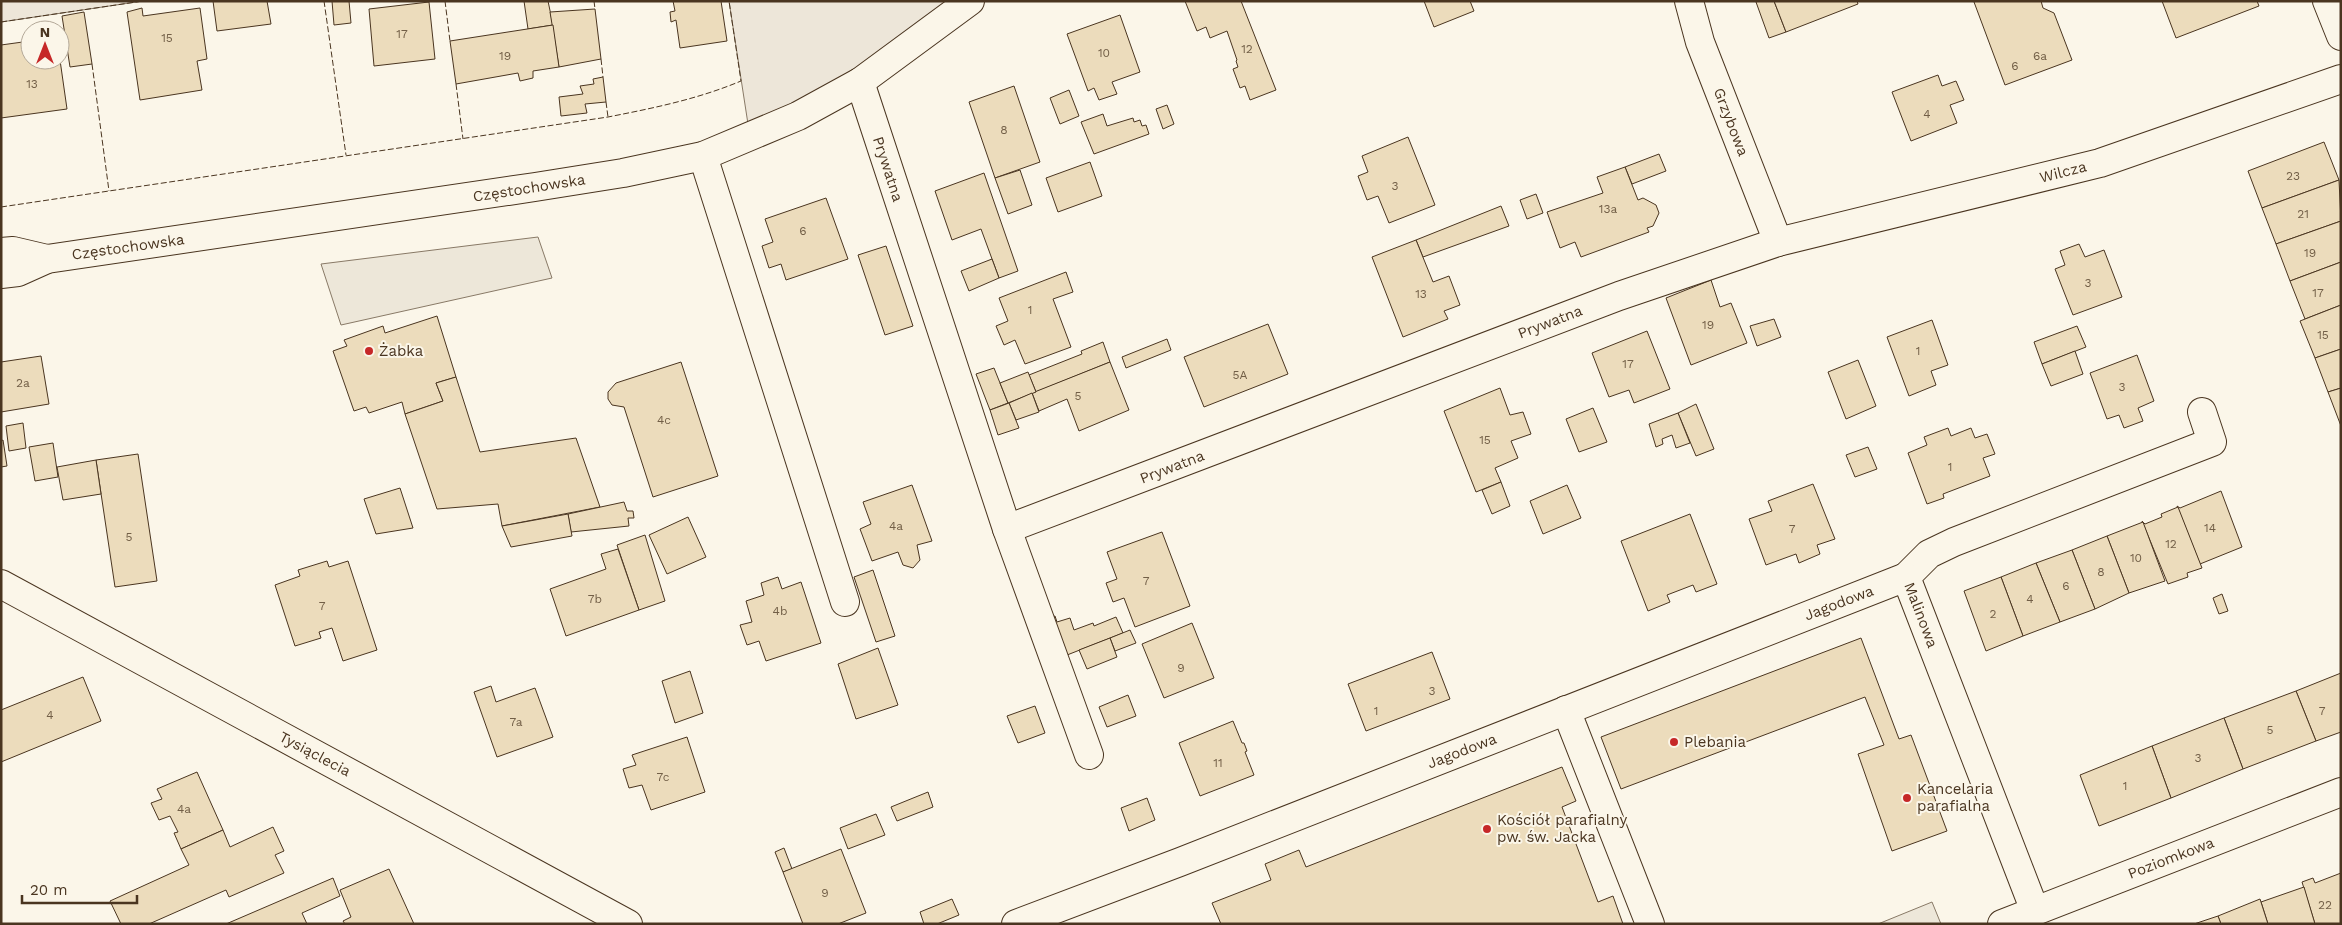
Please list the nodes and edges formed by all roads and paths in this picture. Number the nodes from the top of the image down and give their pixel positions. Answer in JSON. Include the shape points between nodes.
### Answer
{"nodes":[{"id":1,"x":970,"y":1,"type":"edge"},
{"id":2,"x":1689,"y":1,"type":"edge"},
{"id":3,"x":2327,"y":1,"type":"edge"},
{"id":4,"x":2341,"y":36,"type":"edge"},
{"id":5,"x":2341,"y":79,"type":"edge"},
{"id":6,"x":860,"y":82,"type":"junction"},
{"id":7,"x":703,"y":156,"type":"junction"},
{"id":8,"x":1778,"y":242,"type":"junction"},
{"id":9,"x":1,"y":252,"type":"edge"},
{"id":10,"x":47,"y":259,"type":"junction"},
{"id":11,"x":1,"y":274,"type":"edge"},
{"id":12,"x":2202,"y":412,"type":"dead end"},
{"id":13,"x":1007,"y":529,"type":"junction"},
{"id":14,"x":1906,"y":577,"type":"junction"},
{"id":15,"x":1,"y":584,"type":"edge"},
{"id":16,"x":845,"y":602,"type":"dead end"},
{"id":17,"x":1566,"y":710,"type":"junction"},
{"id":18,"x":1089,"y":755,"type":"dead end"},
{"id":19,"x":2341,"y":792,"type":"edge"},
{"id":20,"x":2035,"y":911,"type":"junction"},
{"id":21,"x":628,"y":924,"type":"edge"},
{"id":22,"x":1016,"y":924,"type":"edge"},
{"id":23,"x":1650,"y":924,"type":"edge"},
{"id":24,"x":2002,"y":924,"type":"edge"}],
"edges":[{"from":1,"to":6,"type":"street","name":"Częstochowska"},
{"from":2,"to":8,"type":"street","name":"Grzybowa","via":[[1700,42]]},
{"from":3,"to":4,"type":"street"},
{"from":5,"to":8,"type":"street","name":"Wilcza","via":[[2100,163]]},
{"from":6,"to":7,"type":"street","name":"Częstochowska","via":[[798,116]]},
{"from":6,"to":13,"type":"street","name":"Prywatna"},
{"from":7,"to":10,"type":"street","name":"Częstochowska","via":[[535,187]]},
{"from":7,"to":16,"type":"street"},
{"from":8,"to":13,"type":"street","name":"Prywatna","via":[[1619,296]]},
{"from":9,"to":10,"type":"street","name":"Częstochowska"},
{"from":10,"to":11,"type":"street","name":"Częstochowska","via":[[18,272]]},
{"from":12,"to":14,"type":"street","name":"Malinowa","via":[[2212,442],[1954,542],[1929,554]]},
{"from":13,"to":18,"type":"street"},
{"from":14,"to":17,"type":"street","name":"Jagodowa"},
{"from":14,"to":20,"type":"street","name":"Malinowa"},
{"from":15,"to":21,"type":"street","name":"Tysiąclecia"},
{"from":17,"to":22,"type":"street","name":"Jagodowa"},
{"from":17,"to":23,"type":"street"},
{"from":19,"to":20,"type":"street","name":"Poziomkowa"},
{"from":20,"to":24,"type":"street","name":"Poziomkowa"}]}
